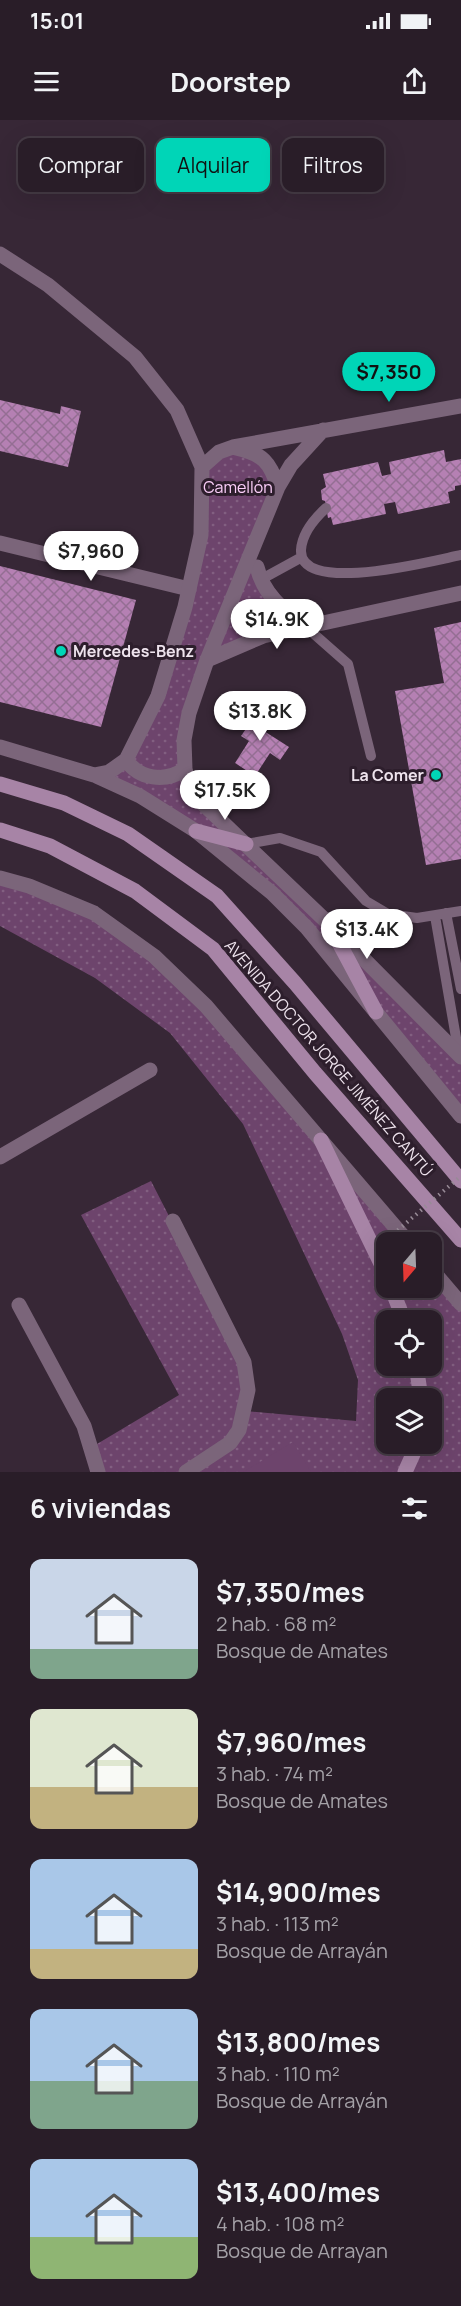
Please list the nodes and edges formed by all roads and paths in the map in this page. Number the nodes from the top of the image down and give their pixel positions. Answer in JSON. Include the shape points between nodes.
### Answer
{"nodes":[{"id":1,"x":0,"y":254,"type":"edge"},
{"id":2,"x":461,"y":406,"type":"edge"},
{"id":3,"x":323,"y":430,"type":"junction"},
{"id":4,"x":233,"y":447,"type":"junction"},
{"id":5,"x":202,"y":467,"type":"junction"},
{"id":6,"x":278,"y":488,"type":"junction"},
{"id":7,"x":326,"y":508,"type":"dead end"},
{"id":8,"x":0,"y":543,"type":"edge"},
{"id":9,"x":461,"y":555,"type":"edge"},
{"id":10,"x":302,"y":557,"type":"junction"},
{"id":11,"x":259,"y":574,"type":"joint"},
{"id":12,"x":189,"y":589,"type":"junction"},
{"id":13,"x":461,"y":593,"type":"edge"},
{"id":14,"x":306,"y":627,"type":"junction"},
{"id":15,"x":207,"y":660,"type":"junction"},
{"id":16,"x":0,"y":747,"type":"edge"},
{"id":17,"x":371,"y":756,"type":"dead end"},
{"id":18,"x":126,"y":760,"type":"junction"},
{"id":19,"x":185,"y":769,"type":"junction"},
{"id":20,"x":94,"y":775,"type":"junction"},
{"id":21,"x":0,"y":784,"type":"edge"},
{"id":22,"x":0,"y":830,"type":"edge"},
{"id":23,"x":196,"y":831,"type":"junction"},
{"id":24,"x":246,"y":844,"type":"junction"},
{"id":25,"x":0,"y":878,"type":"edge"},
{"id":26,"x":461,"y":913,"type":"edge"},
{"id":27,"x":446,"y":914,"type":"junction"},
{"id":28,"x":435,"y":916,"type":"junction"},
{"id":29,"x":329,"y":924,"type":"junction"},
{"id":30,"x":461,"y":989,"type":"edge"},
{"id":31,"x":376,"y":1012,"type":"junction"},
{"id":32,"x":460,"y":1056,"type":"edge"},
{"id":33,"x":150,"y":1070,"type":"dead end"},
{"id":34,"x":461,"y":1116,"type":"edge"},
{"id":35,"x":321,"y":1140,"type":"junction"},
{"id":36,"x":0,"y":1157,"type":"edge"},
{"id":37,"x":461,"y":1178,"type":"edge"},
{"id":38,"x":173,"y":1221,"type":"dead end"},
{"id":39,"x":396,"y":1232,"type":"edge"},
{"id":40,"x":399,"y":1232,"type":"edge"},
{"id":41,"x":461,"y":1240,"type":"edge"},
{"id":42,"x":376,"y":1253,"type":"edge"},
{"id":43,"x":442,"y":1282,"type":"edge"},
{"id":44,"x":461,"y":1304,"type":"edge"},
{"id":45,"x":19,"y":1305,"type":"dead end"},
{"id":46,"x":413,"y":1454,"type":"edge"},
{"id":47,"x":98,"y":1472,"type":"edge"},
{"id":48,"x":186,"y":1472,"type":"edge"},
{"id":49,"x":405,"y":1472,"type":"edge"}],
"edges":[{"from":1,"to":5,"type":"street","via":[[48,285],[135,357],[177,410]]},
{"from":2,"to":3,"type":"street"},
{"from":3,"to":4,"type":"street"},
{"from":3,"to":6,"type":"street","via":[[297,456]]},
{"from":4,"to":5,"type":"street","via":[[219,452]]},
{"from":4,"to":6,"type":"street","via":[[253,452],[271,466]]},
{"from":5,"to":12,"type":"street","via":[[201,535]]},
{"from":6,"to":15,"type":"street"},
{"from":7,"to":10,"type":"lane","via":[[308,529]]},
{"from":8,"to":12,"type":"street"},
{"from":9,"to":10,"type":"lane","via":[[348,574],[313,570]]},
{"from":10,"to":11,"type":"lane"},
{"from":11,"to":14,"type":"street","via":[[269,595]]},
{"from":12,"to":18,"type":"street","via":[[158,696]]},
{"from":13,"to":14,"type":"street"},
{"from":14,"to":15,"type":"street","via":[[263,636]]},
{"from":14,"to":17,"type":"lane","via":[[348,664]]},
{"from":15,"to":19,"type":"street","via":[[189,713],[184,740]]},
{"from":16,"to":20,"type":"street"},
{"from":18,"to":19,"type":"street","via":[[142,775],[151,777],[177,775]]},
{"from":18,"to":20,"type":"street","via":[[109,772]]},
{"from":19,"to":24,"type":"street","via":[[190,790]]},
{"from":20,"to":23,"type":"street","via":[[140,796]]},
{"from":21,"to":37,"type":"main road","name":"AVENIDA DOCTOR JORGE JIMÉNEZ CANTÚ","via":[[64,803],[128,834],[217,896]]},
{"from":22,"to":41,"type":"main road","name":"AVENIDA DOCTOR JORGE JIMÉNEZ CANTÚ","via":[[50,846],[135,891],[213,949]]},
{"from":23,"to":24,"type":"main road"},
{"from":23,"to":31,"type":"street","via":[[272,893],[307,928]]},
{"from":24,"to":28,"type":"lane","via":[[280,838],[321,852],[366,901],[388,914]]},
{"from":24,"to":29,"type":"street"},
{"from":25,"to":35,"type":"street","via":[[94,913],[154,956],[206,1006]]},
{"from":26,"to":27,"type":"lane"},
{"from":27,"to":28,"type":"lane"},
{"from":27,"to":30,"type":"lane"},
{"from":28,"to":32,"type":"lane"},
{"from":29,"to":31,"type":"main road"},
{"from":29,"to":32,"type":"street"},
{"from":31,"to":34,"type":"street"},
{"from":33,"to":36,"type":"street"},
{"from":35,"to":40,"type":"street"},
{"from":35,"to":42,"type":"main road"},
{"from":37,"to":39,"type":"path","bridge":true},
{"from":38,"to":48,"type":"street","via":[[244,1362],[248,1390],[239,1430],[230,1443]]},
{"from":43,"to":44,"type":"street"},
{"from":45,"to":47,"type":"street","via":[[84,1426]]},
{"from":46,"to":49,"type":"main road"}]}
